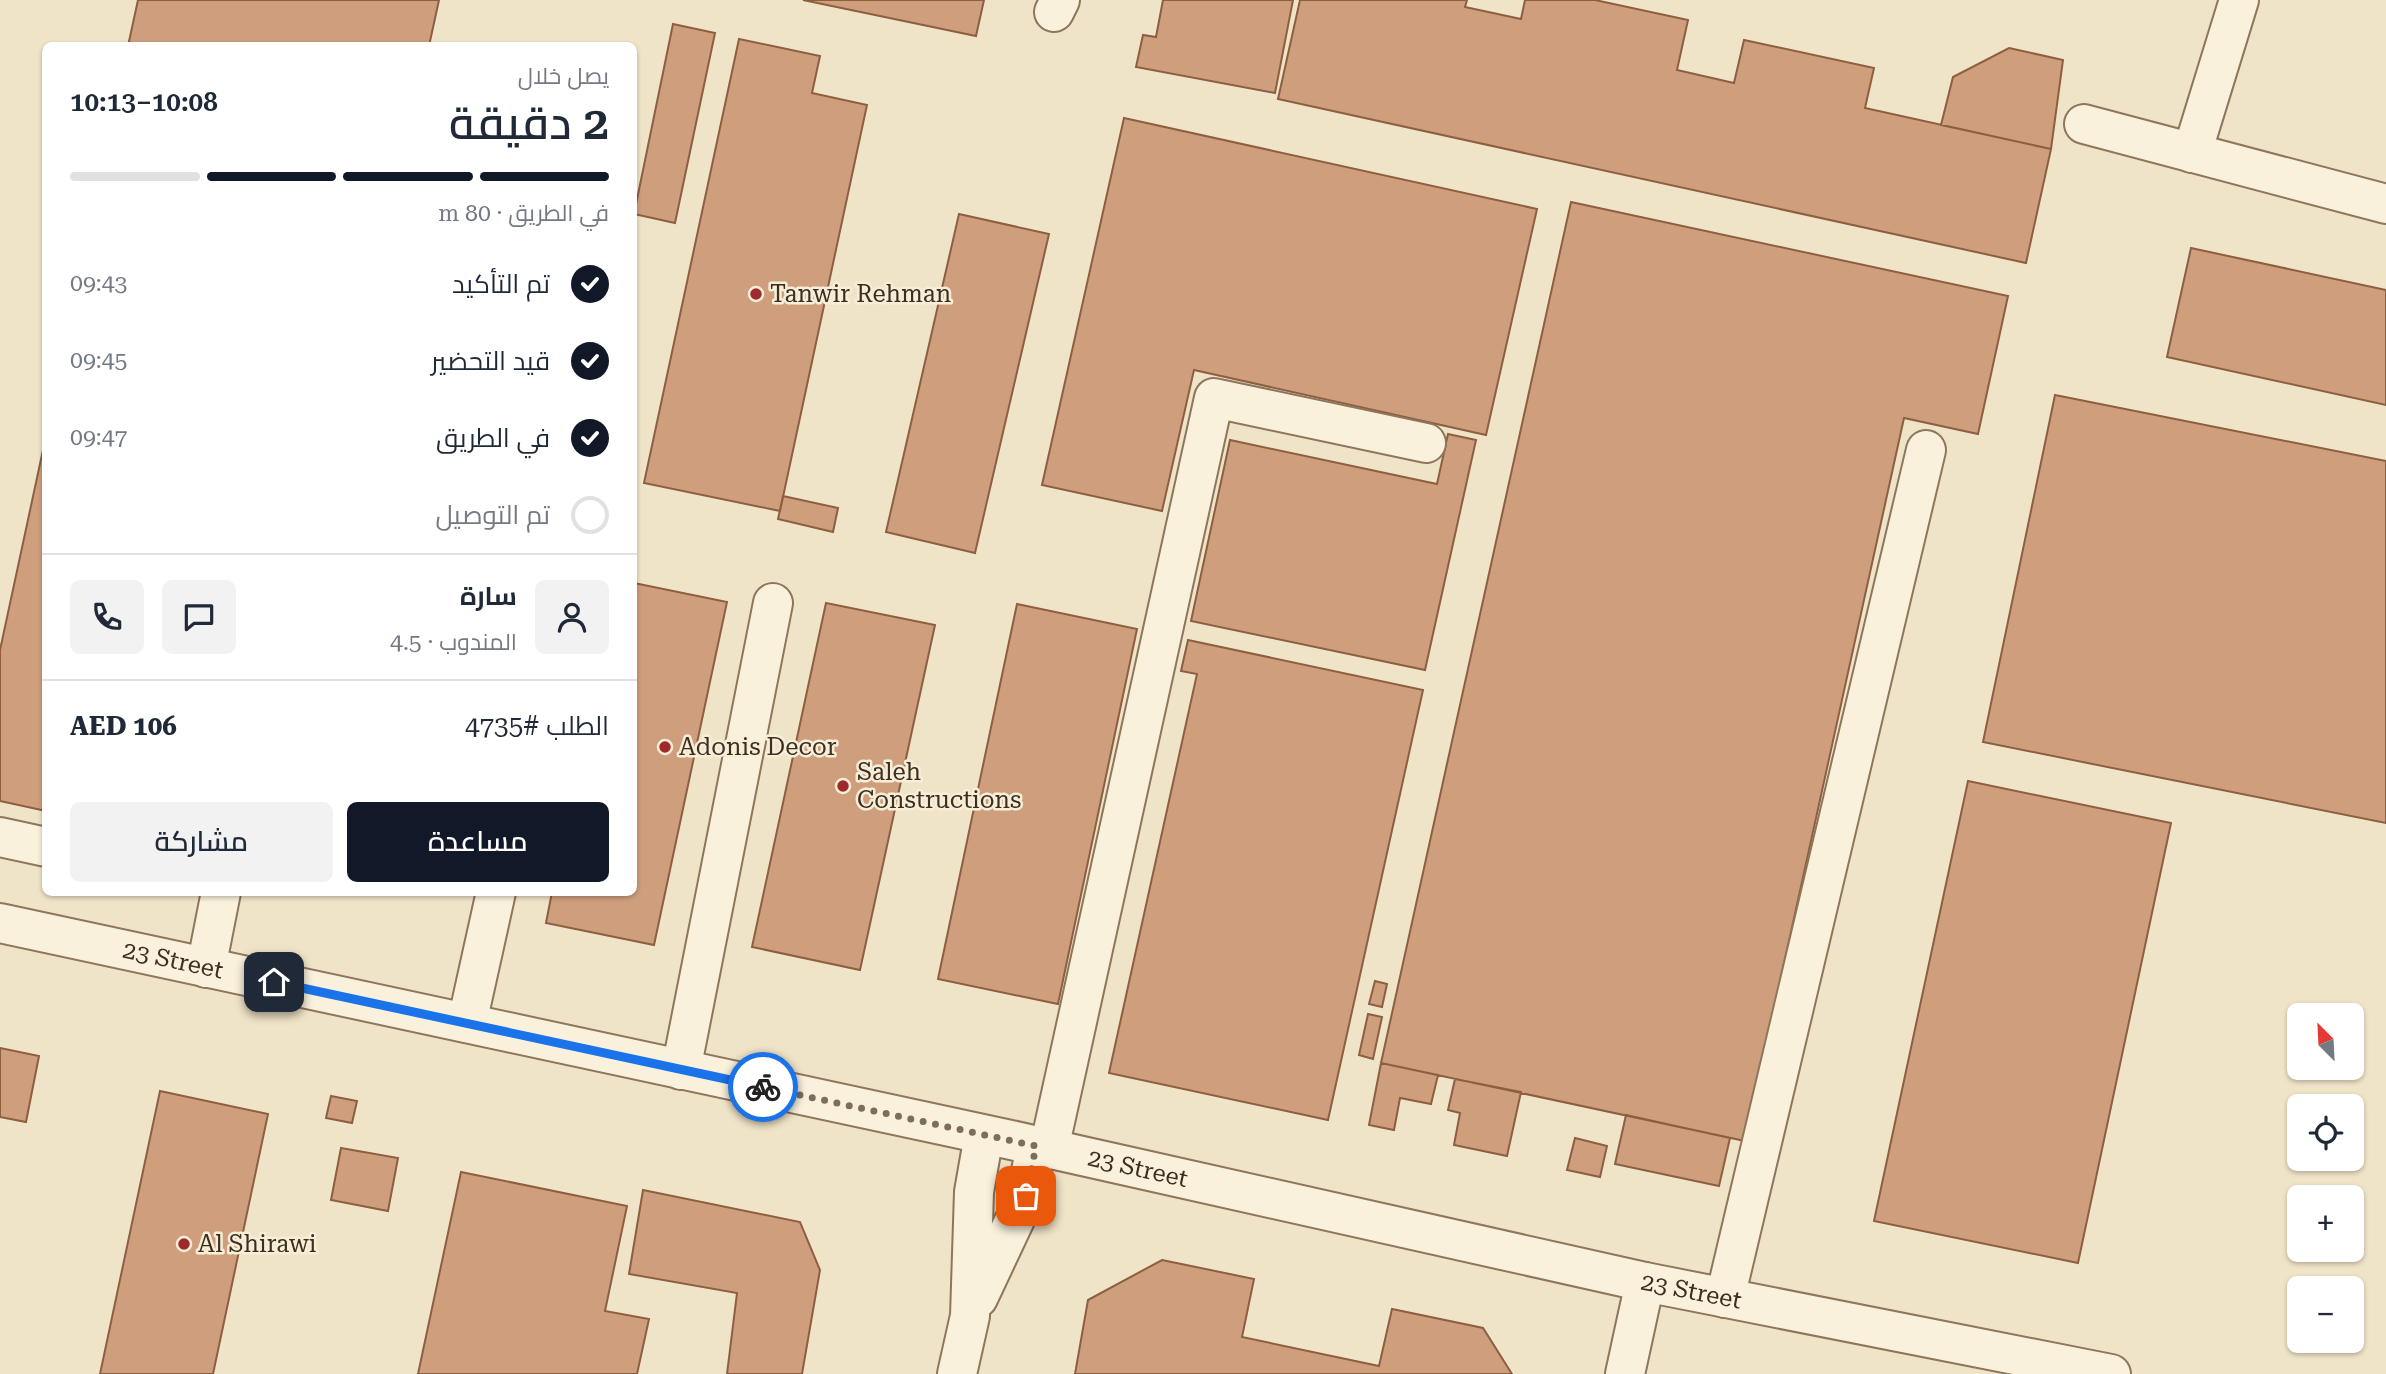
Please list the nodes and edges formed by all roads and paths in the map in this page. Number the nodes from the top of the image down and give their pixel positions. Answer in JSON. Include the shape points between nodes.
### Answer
{"nodes":[{"id":1,"x":2239,"y":0,"type":"edge"},
{"id":2,"x":2084,"y":124,"type":"dead end"},
{"id":3,"x":2192,"y":153,"type":"junction"},
{"id":4,"x":2386,"y":204,"type":"edge"},
{"id":5,"x":1426,"y":443,"type":"dead end"},
{"id":6,"x":1926,"y":450,"type":"dead end"},
{"id":7,"x":773,"y":603,"type":"dead end"},
{"id":8,"x":0,"y":837,"type":"edge"},
{"id":9,"x":42,"y":846,"type":"edge"},
{"id":10,"x":220,"y":896,"type":"edge"},
{"id":11,"x":495,"y":896,"type":"edge"},
{"id":12,"x":0,"y":923,"type":"edge"},
{"id":13,"x":205,"y":968,"type":"junction"},
{"id":14,"x":467,"y":1023,"type":"junction"},
{"id":15,"x":681,"y":1070,"type":"junction"},
{"id":16,"x":984,"y":1135,"type":"junction"},
{"id":17,"x":1043,"y":1147,"type":"junction"},
{"id":18,"x":1645,"y":1282,"type":"junction"},
{"id":19,"x":1725,"y":1298,"type":"junction"},
{"id":20,"x":970,"y":1316,"type":"junction"},
{"id":21,"x":2063,"y":1369,"type":"edge"},
{"id":22,"x":957,"y":1374,"type":"edge"},
{"id":23,"x":1625,"y":1374,"type":"edge"},
{"id":24,"x":2111,"y":1374,"type":"edge"}],
"edges":[{"from":1,"to":3,"type":"street"},
{"from":2,"to":3,"type":"street"},
{"from":3,"to":4,"type":"street"},
{"from":5,"to":17,"type":"street","via":[[1214,398]]},
{"from":6,"to":19,"type":"street"},
{"from":7,"to":15,"type":"street"},
{"from":8,"to":9,"type":"street"},
{"from":10,"to":13,"type":"street"},
{"from":11,"to":14,"type":"street"},
{"from":12,"to":13,"type":"street","name":"23 Street"},
{"from":13,"to":14,"type":"street","name":"23 Street"},
{"from":14,"to":15,"type":"street","name":"23 Street"},
{"from":15,"to":16,"type":"street","name":"23 Street"},
{"from":16,"to":17,"type":"street","name":"23 Street"},
{"from":16,"to":20,"type":"street","via":[[974,1192]]},
{"from":17,"to":18,"type":"street","name":"23 Street"},
{"from":17,"to":20,"type":"street","via":[[1026,1196]]},
{"from":18,"to":19,"type":"street","name":"23 Street"},
{"from":18,"to":23,"type":"street"},
{"from":19,"to":21,"type":"street","name":"23 Street"},
{"from":20,"to":22,"type":"street"},
{"from":21,"to":24,"type":"street","name":"23 Street"}]}
